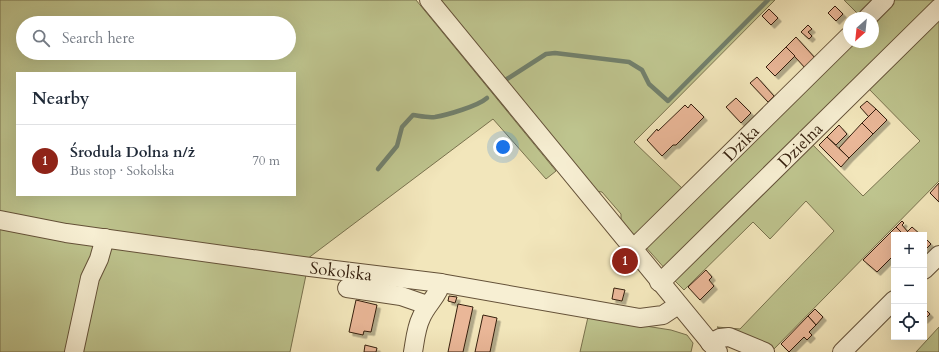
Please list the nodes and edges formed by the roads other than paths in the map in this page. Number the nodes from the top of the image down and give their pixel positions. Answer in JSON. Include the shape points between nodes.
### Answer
{"nodes":[{"id":1,"x":429,"y":0,"type":"edge"},
{"id":2,"x":885,"y":0,"type":"edge"},
{"id":3,"x":939,"y":8,"type":"edge"},
{"id":4,"x":873,"y":12,"type":"edge"},
{"id":5,"x":843,"y":42,"type":"edge"},
{"id":6,"x":0,"y":220,"type":"edge"},
{"id":7,"x":105,"y":238,"type":"junction"},
{"id":8,"x":632,"y":249,"type":"junction"},
{"id":9,"x":939,"y":255,"type":"edge"},
{"id":10,"x":926,"y":268,"type":"edge"},
{"id":11,"x":659,"y":282,"type":"junction"},
{"id":12,"x":441,"y":283,"type":"junction"},
{"id":13,"x":347,"y":288,"type":"dead end"},
{"id":14,"x":891,"y":303,"type":"edge"},
{"id":15,"x":427,"y":305,"type":"junction"},
{"id":16,"x":678,"y":305,"type":"junction"},
{"id":17,"x":714,"y":347,"type":"edge"},
{"id":18,"x":74,"y":352,"type":"edge"},
{"id":19,"x":413,"y":352,"type":"edge"},
{"id":20,"x":765,"y":352,"type":"edge"},
{"id":21,"x":842,"y":352,"type":"edge"}],
"edges":[{"from":1,"to":8,"type":"street"},
{"from":2,"to":4,"type":"street"},
{"from":3,"to":11,"type":"street","name":"Dzielna"},
{"from":5,"to":8,"type":"street","name":"Dzika"},
{"from":6,"to":7,"type":"street","name":"Sokolska"},
{"from":7,"to":12,"type":"street","name":"Sokolska"},
{"from":7,"to":18,"type":"street","via":[[90,278]]},
{"from":8,"to":11,"type":"street"},
{"from":9,"to":10,"type":"street"},
{"from":11,"to":16,"type":"street"},
{"from":12,"to":15,"type":"street","via":[[440,290]]},
{"from":12,"to":16,"type":"street","name":"Sokolska","via":[[640,318],[663,315]]},
{"from":13,"to":15,"type":"street","via":[[401,296]]},
{"from":14,"to":21,"type":"street"},
{"from":15,"to":19,"type":"street","via":[[420,319]]},
{"from":16,"to":17,"type":"street"},
{"from":17,"to":20,"type":"street","via":[[720,338],[729,337]]}]}
